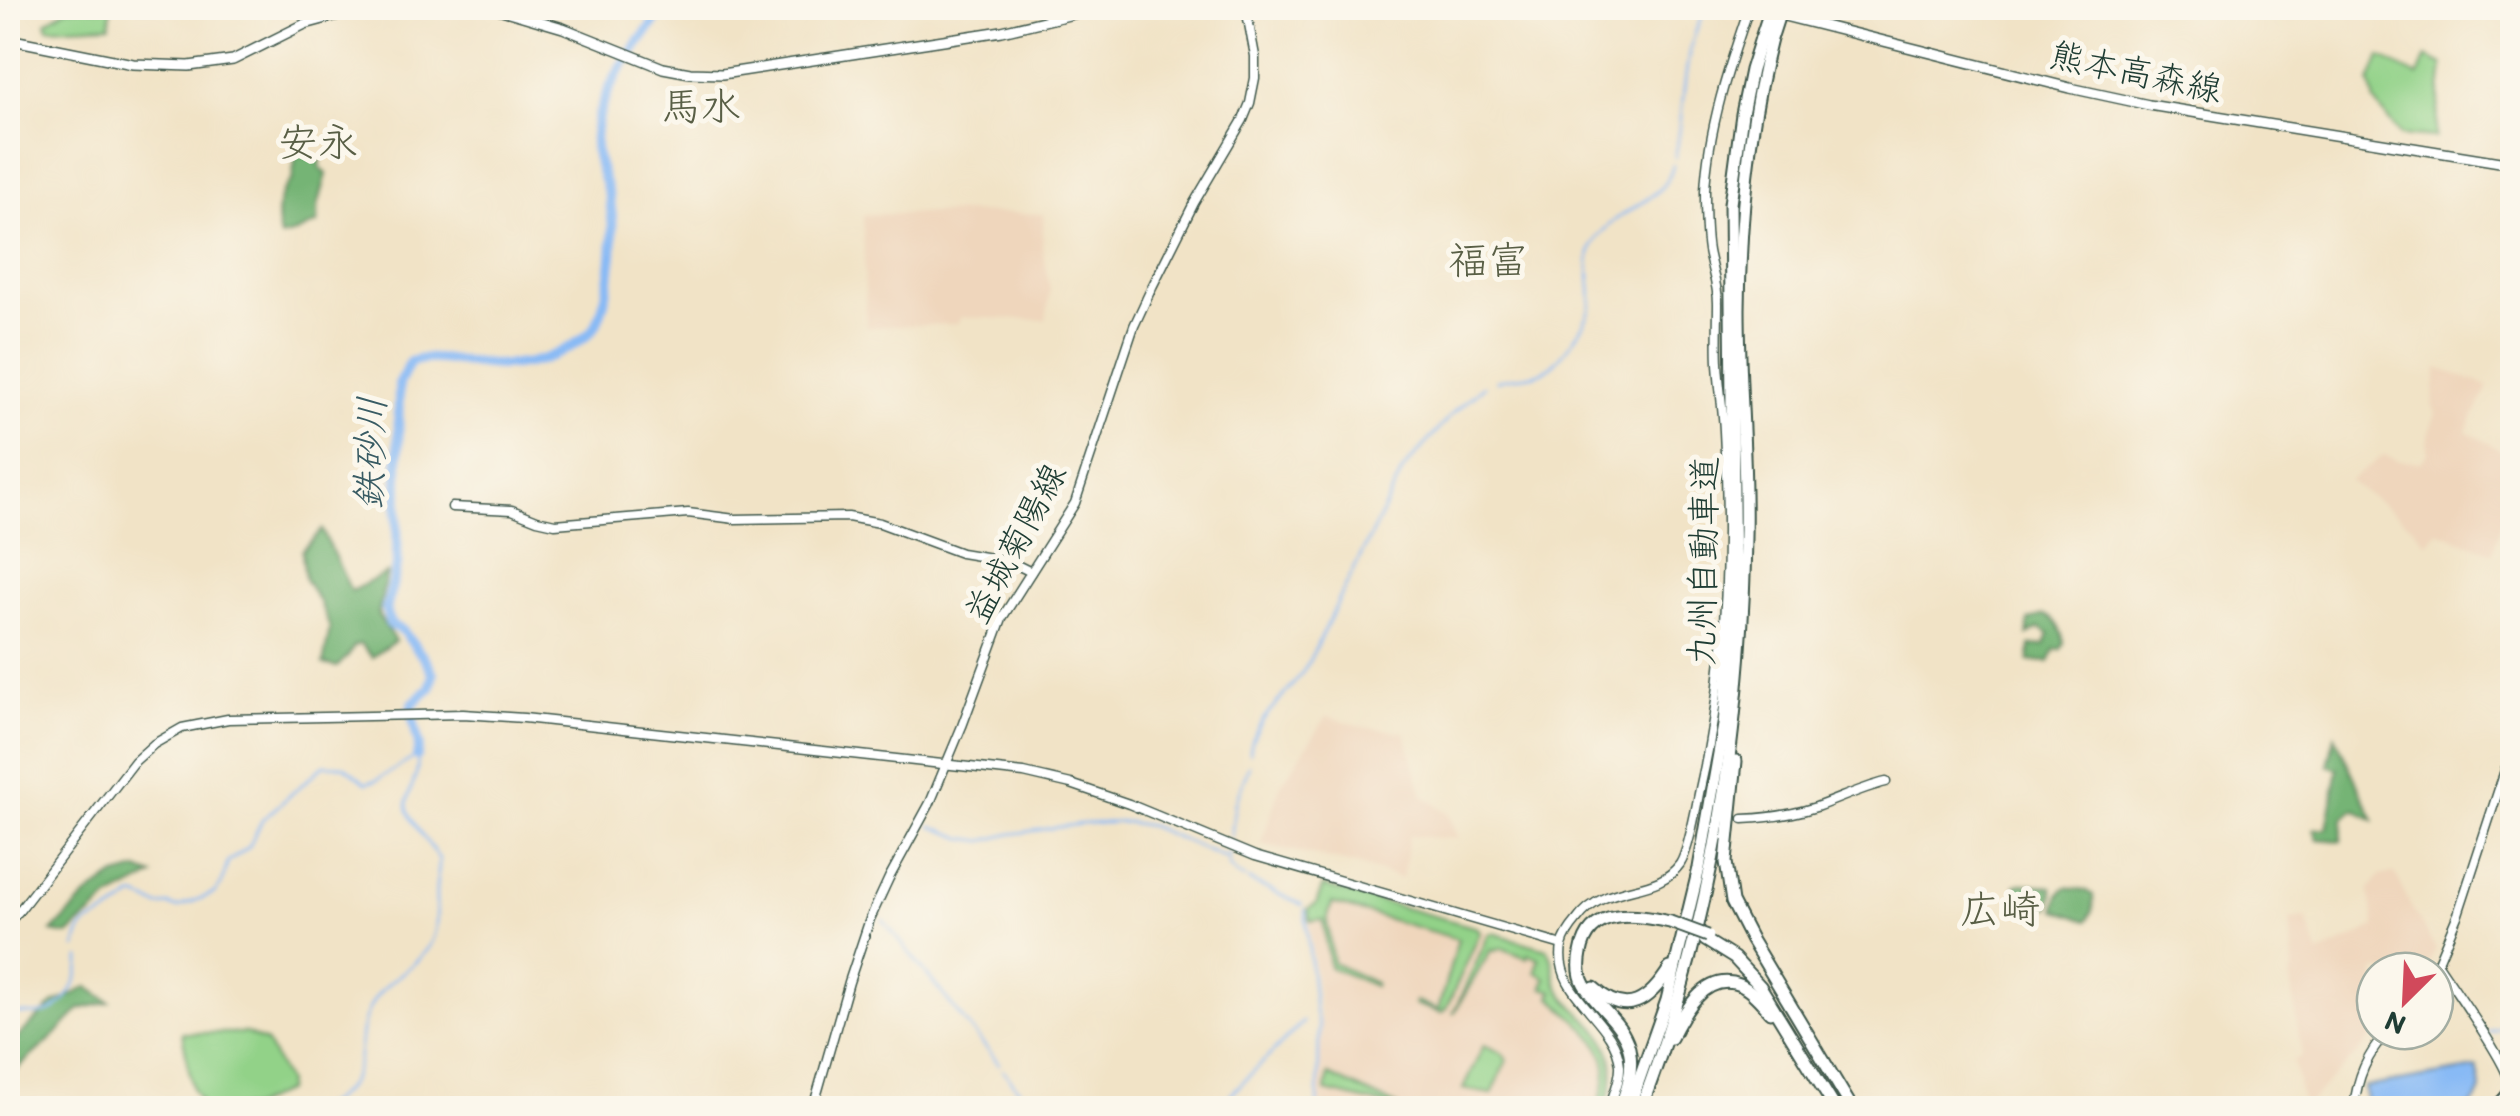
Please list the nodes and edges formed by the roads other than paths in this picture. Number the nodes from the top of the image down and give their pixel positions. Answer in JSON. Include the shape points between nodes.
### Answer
{"nodes":[{"id":1,"x":364,"y":8,"type":"edge"},
{"id":2,"x":494,"y":8,"type":"edge"},
{"id":3,"x":1098,"y":8,"type":"edge"},
{"id":4,"x":1246,"y":8,"type":"edge"},
{"id":5,"x":1751,"y":8,"type":"edge"},
{"id":6,"x":1771,"y":8,"type":"edge"},
{"id":7,"x":1781,"y":8,"type":"edge"},
{"id":8,"x":1766,"y":38,"type":"junction"},
{"id":9,"x":8,"y":39,"type":"edge"},
{"id":10,"x":2512,"y":164,"type":"edge"},
{"id":11,"x":452,"y":507,"type":"dead end"},
{"id":12,"x":1030,"y":572,"type":"junction"},
{"id":13,"x":1738,"y":674,"type":"junction"},
{"id":14,"x":2512,"y":748,"type":"edge"},
{"id":15,"x":947,"y":764,"type":"junction"},
{"id":16,"x":1886,"y":782,"type":"dead end"},
{"id":17,"x":1743,"y":819,"type":"dead end"},
{"id":18,"x":8,"y":923,"type":"edge"},
{"id":19,"x":1669,"y":925,"type":"junction"},
{"id":20,"x":1706,"y":938,"type":"junction"},
{"id":21,"x":1562,"y":945,"type":"junction"},
{"id":22,"x":2443,"y":951,"type":"edge"},
{"id":23,"x":1677,"y":953,"type":"junction"},
{"id":24,"x":2455,"y":995,"type":"edge"},
{"id":25,"x":1804,"y":1030,"type":"junction"},
{"id":26,"x":1792,"y":1038,"type":"junction"},
{"id":27,"x":2372,"y":1051,"type":"edge"},
{"id":28,"x":1659,"y":1063,"type":"junction"},
{"id":29,"x":813,"y":1108,"type":"edge"},
{"id":30,"x":1609,"y":1108,"type":"edge"},
{"id":31,"x":1620,"y":1108,"type":"edge"},
{"id":32,"x":1629,"y":1108,"type":"edge"},
{"id":33,"x":1641,"y":1108,"type":"edge"},
{"id":34,"x":1835,"y":1108,"type":"edge"},
{"id":35,"x":1852,"y":1108,"type":"edge"},
{"id":36,"x":2354,"y":1108,"type":"edge"},
{"id":37,"x":2492,"y":1108,"type":"edge"}],
"edges":[{"from":1,"to":9,"type":"main road","via":[[305,24],[233,60],[190,66],[133,64]]},
{"from":2,"to":3,"type":"main road","via":[[675,71],[705,74],[990,33]]},
{"from":4,"to":12,"type":"street","name":"益城菊陽線","via":[[1255,56],[1251,101],[1134,326],[1075,503]]},
{"from":5,"to":10,"type":"main road","name":"熊本高森線","via":[[2149,105]]},
{"from":5,"to":21,"type":"street","via":[[1720,103],[1705,190],[1718,297],[1726,524],[1721,664],[1702,784],[1680,864],[1653,884],[1597,900]]},
{"from":6,"to":8,"type":"highway","name":"九州自動車道","bridge":true},
{"from":7,"to":8,"type":"highway","name":"九州自動車道","bridge":true},
{"from":8,"to":13,"type":"highway","name":"九州自動車道","via":[[1744,203],[1739,310],[1746,534]]},
{"from":8,"to":23,"type":"highway","name":"九州自動車道","via":[[1751,70],[1730,204],[1735,532],[1728,682],[1718,770]]},
{"from":11,"to":12,"type":"street","via":[[512,510],[555,524],[688,513],[848,517]]},
{"from":12,"to":15,"type":"street","name":"益城菊陽線","via":[[1002,618]]},
{"from":13,"to":25,"type":"highway","via":[[1726,862],[1732,902]]},
{"from":13,"to":28,"type":"highway","name":"九州自動車道","via":[[1710,871]]},
{"from":14,"to":22,"type":"street"},
{"from":15,"to":18,"type":"street","via":[[524,718],[382,715],[193,724],[135,760]]},
{"from":15,"to":21,"type":"street","via":[[1071,784],[1255,856]]},
{"from":15,"to":29,"type":"street","name":"益城菊陽線","via":[[870,919]]},
{"from":16,"to":17,"type":"street","via":[[1794,814]]},
{"from":19,"to":20,"type":"highway","bridge":true},
{"from":19,"to":23,"type":"highway","via":[[1607,927],[1589,944],[1587,975],[1605,997],[1637,1003],[1658,988]]},
{"from":19,"to":31,"type":"highway","via":[[1642,917],[1608,919],[1582,948],[1584,984],[1618,1025],[1630,1052]]},
{"from":20,"to":25,"type":"highway","via":[[1754,970]]},
{"from":20,"to":26,"type":"highway","via":[[1760,986]]},
{"from":21,"to":30,"type":"street","via":[[1572,990],[1615,1045],[1620,1067]]},
{"from":23,"to":32,"type":"highway","name":"九州自動車道"},
{"from":24,"to":37,"type":"street","via":[[2508,1078],[2507,1093]]},
{"from":25,"to":35,"type":"highway"},
{"from":26,"to":28,"type":"highway","via":[[1752,993],[1716,985],[1691,1002]]},
{"from":26,"to":34,"type":"highway"},
{"from":27,"to":36,"type":"street"},
{"from":28,"to":33,"type":"highway","name":"九州自動車道"}]}
